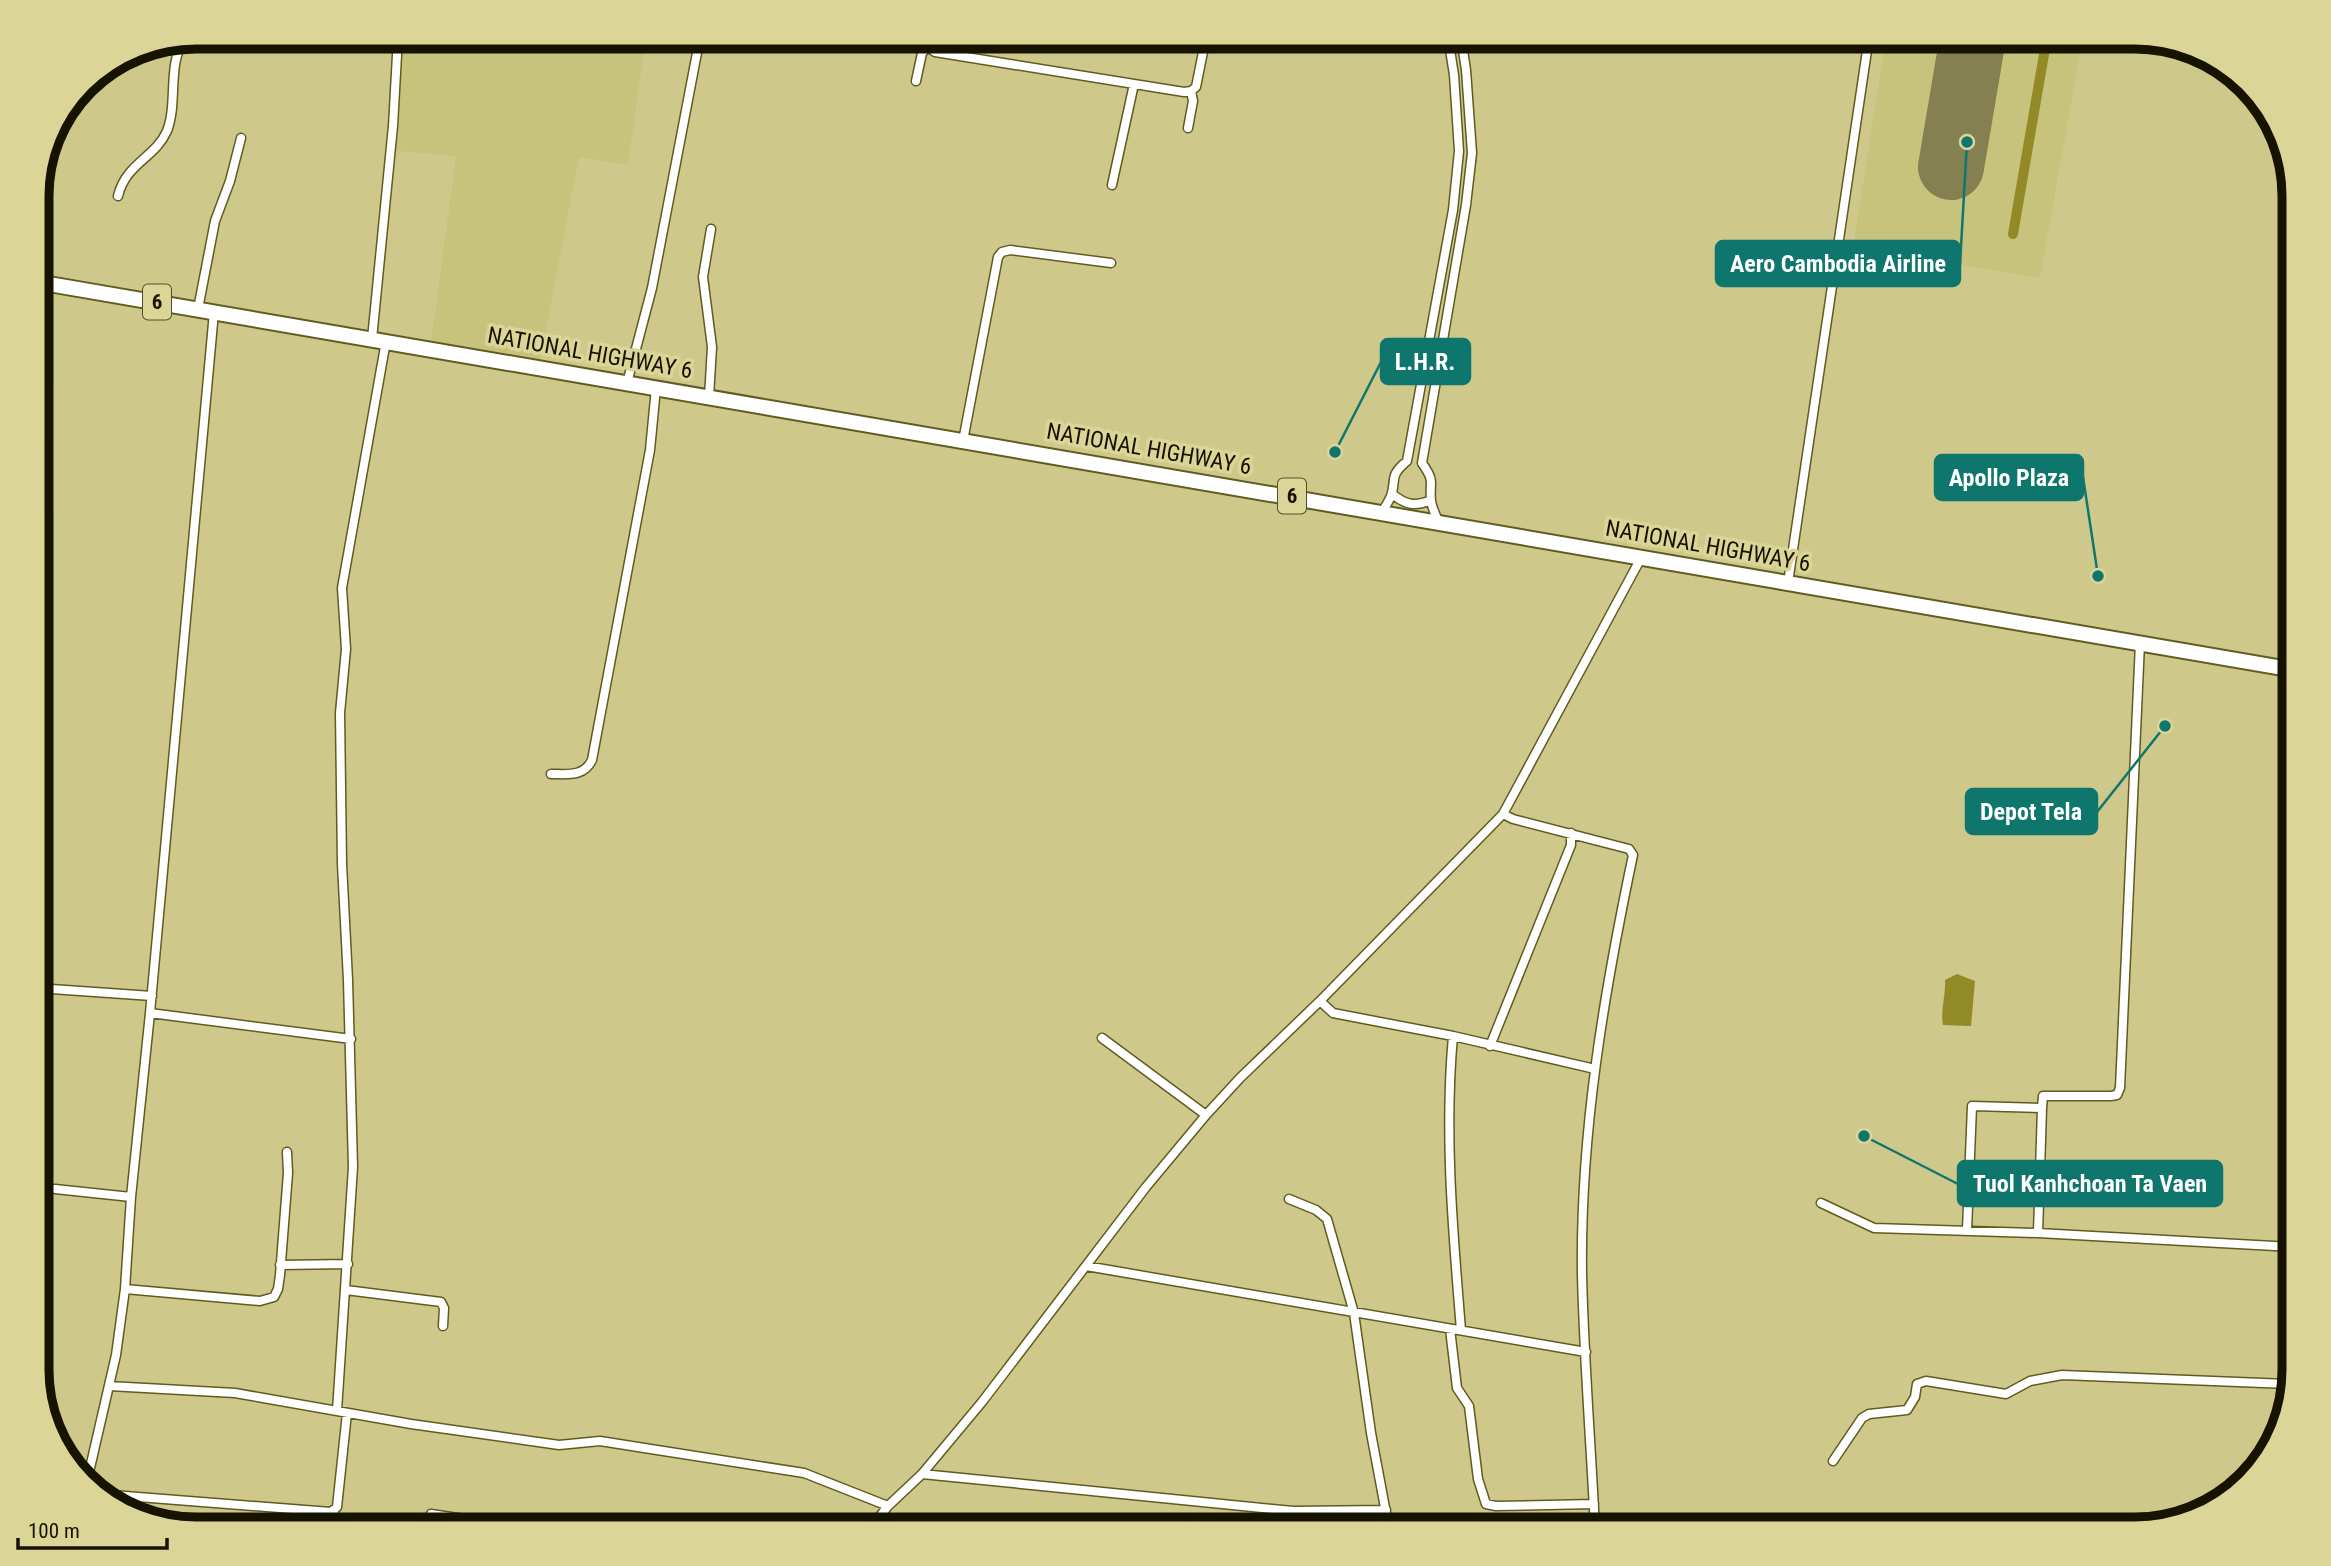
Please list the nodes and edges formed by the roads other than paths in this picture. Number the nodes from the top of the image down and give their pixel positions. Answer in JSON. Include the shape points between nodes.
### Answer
{"nodes":[{"id":1,"x":397,"y":49,"type":"edge"},
{"id":2,"x":699,"y":49,"type":"edge"},
{"id":3,"x":926,"y":49,"type":"edge"},
{"id":4,"x":931,"y":49,"type":"edge"},
{"id":5,"x":1204,"y":49,"type":"edge"},
{"id":6,"x":1450,"y":49,"type":"edge"},
{"id":7,"x":1463,"y":49,"type":"edge"},
{"id":8,"x":1867,"y":49,"type":"edge"},
{"id":9,"x":179,"y":50,"type":"edge"},
{"id":10,"x":916,"y":81,"type":"dead end"},
{"id":11,"x":1135,"y":84,"type":"junction"},
{"id":12,"x":1191,"y":91,"type":"junction"},
{"id":13,"x":1188,"y":128,"type":"dead end"},
{"id":14,"x":241,"y":138,"type":"dead end"},
{"id":15,"x":1459,"y":151,"type":"junction"},
{"id":16,"x":1472,"y":153,"type":"junction"},
{"id":17,"x":1112,"y":185,"type":"dead end"},
{"id":18,"x":118,"y":196,"type":"dead end"},
{"id":19,"x":711,"y":229,"type":"dead end"},
{"id":20,"x":1111,"y":263,"type":"dead end"},
{"id":21,"x":49,"y":284,"type":"edge"},
{"id":22,"x":198,"y":309,"type":"junction"},
{"id":23,"x":214,"y":312,"type":"junction"},
{"id":24,"x":379,"y":340,"type":"junction"},
{"id":25,"x":627,"y":383,"type":"junction"},
{"id":26,"x":656,"y":388,"type":"junction"},
{"id":27,"x":709,"y":397,"type":"junction"},
{"id":28,"x":963,"y":441,"type":"junction"},
{"id":29,"x":1392,"y":494,"type":"junction"},
{"id":30,"x":1431,"y":500,"type":"junction"},
{"id":31,"x":1382,"y":512,"type":"junction"},
{"id":32,"x":1438,"y":523,"type":"junction"},
{"id":33,"x":1641,"y":558,"type":"junction"},
{"id":34,"x":1788,"y":583,"type":"junction"},
{"id":35,"x":2140,"y":643,"type":"junction"},
{"id":36,"x":2282,"y":668,"type":"edge"},
{"id":37,"x":551,"y":774,"type":"dead end"},
{"id":38,"x":1503,"y":814,"type":"junction"},
{"id":39,"x":1571,"y":833,"type":"junction"},
{"id":40,"x":49,"y":989,"type":"edge"},
{"id":41,"x":152,"y":996,"type":"junction"},
{"id":42,"x":1320,"y":1001,"type":"junction"},
{"id":43,"x":150,"y":1013,"type":"junction"},
{"id":44,"x":1453,"y":1036,"type":"junction"},
{"id":45,"x":1102,"y":1038,"type":"dead end"},
{"id":46,"x":351,"y":1039,"type":"junction"},
{"id":47,"x":1490,"y":1046,"type":"junction"},
{"id":48,"x":1595,"y":1069,"type":"junction"},
{"id":49,"x":2042,"y":1108,"type":"junction"},
{"id":50,"x":1206,"y":1115,"type":"junction"},
{"id":51,"x":287,"y":1152,"type":"dead end"},
{"id":52,"x":55,"y":1189,"type":"dead end"},
{"id":53,"x":131,"y":1197,"type":"junction"},
{"id":54,"x":1289,"y":1199,"type":"dead end"},
{"id":55,"x":1821,"y":1203,"type":"dead end"},
{"id":56,"x":1967,"y":1230,"type":"junction"},
{"id":57,"x":2038,"y":1233,"type":"junction"},
{"id":58,"x":2282,"y":1246,"type":"edge"},
{"id":59,"x":348,"y":1264,"type":"junction"},
{"id":60,"x":280,"y":1265,"type":"junction"},
{"id":61,"x":1086,"y":1266,"type":"junction"},
{"id":62,"x":125,"y":1289,"type":"junction"},
{"id":63,"x":346,"y":1290,"type":"junction"},
{"id":64,"x":1354,"y":1313,"type":"junction"},
{"id":65,"x":443,"y":1326,"type":"dead end"},
{"id":66,"x":1450,"y":1329,"type":"junction"},
{"id":67,"x":1461,"y":1330,"type":"junction"},
{"id":68,"x":1586,"y":1352,"type":"junction"},
{"id":69,"x":109,"y":1386,"type":"junction"},
{"id":70,"x":2281,"y":1386,"type":"edge"},
{"id":71,"x":337,"y":1411,"type":"junction"},
{"id":72,"x":347,"y":1413,"type":"junction"},
{"id":73,"x":1833,"y":1461,"type":"dead end"},
{"id":74,"x":89,"y":1471,"type":"edge"},
{"id":75,"x":922,"y":1474,"type":"junction"},
{"id":76,"x":120,"y":1495,"type":"edge"},
{"id":77,"x":1594,"y":1504,"type":"junction"},
{"id":78,"x":888,"y":1506,"type":"junction"},
{"id":79,"x":1386,"y":1510,"type":"junction"},
{"id":80,"x":334,"y":1511,"type":"junction"},
{"id":81,"x":431,"y":1514,"type":"dead end"},
{"id":82,"x":333,"y":1517,"type":"edge"},
{"id":83,"x":441,"y":1517,"type":"edge"},
{"id":84,"x":879,"y":1517,"type":"edge"},
{"id":85,"x":1387,"y":1517,"type":"edge"},
{"id":86,"x":1595,"y":1517,"type":"edge"}],
"edges":[{"from":1,"to":24,"type":"street"},
{"from":2,"to":25,"type":"street","via":[[652,288]]},
{"from":3,"to":10,"type":"street"},
{"from":4,"to":11,"type":"street"},
{"from":5,"to":12,"type":"street","via":[[1196,87]]},
{"from":6,"to":15,"type":"street"},
{"from":7,"to":16,"type":"street"},
{"from":8,"to":34,"type":"street"},
{"from":9,"to":18,"type":"street","via":[[166,132],[125,177]]},
{"from":11,"to":12,"type":"street"},
{"from":11,"to":17,"type":"street"},
{"from":12,"to":13,"type":"street"},
{"from":14,"to":22,"type":"street","via":[[215,222]]},
{"from":15,"to":16,"type":"street"},
{"from":15,"to":29,"type":"street","via":[[1453,210],[1412,438],[1407,461],[1392,480]]},
{"from":16,"to":30,"type":"street","via":[[1422,463],[1433,486]]},
{"from":19,"to":27,"type":"street","via":[[703,278],[712,347]]},
{"from":20,"to":28,"type":"street","via":[[1002,252]]},
{"from":21,"to":22,"type":"highway","name":"NATIONAL HIGHWAY 6","number":"6"},
{"from":22,"to":23,"type":"highway","name":"NATIONAL HIGHWAY 6","number":"6"},
{"from":23,"to":24,"type":"highway","name":"NATIONAL HIGHWAY 6","number":"6"},
{"from":23,"to":41,"type":"street"},
{"from":24,"to":25,"type":"highway","name":"NATIONAL HIGHWAY 6","number":"6"},
{"from":24,"to":46,"type":"street","via":[[342,588],[346,649],[340,713],[342,864]]},
{"from":25,"to":26,"type":"highway","name":"NATIONAL HIGHWAY 6","number":"6"},
{"from":26,"to":27,"type":"highway","name":"NATIONAL HIGHWAY 6","number":"6"},
{"from":26,"to":37,"type":"street","via":[[650,450],[592,760],[583,772]]},
{"from":27,"to":28,"type":"highway","name":"NATIONAL HIGHWAY 6","number":"6"},
{"from":28,"to":31,"type":"highway","name":"NATIONAL HIGHWAY 6","number":"6"},
{"from":29,"to":30,"type":"street","via":[[1404,503],[1419,505]]},
{"from":29,"to":31,"type":"street"},
{"from":30,"to":32,"type":"street"},
{"from":31,"to":32,"type":"highway","name":"NATIONAL HIGHWAY 6","number":"6"},
{"from":32,"to":33,"type":"highway","name":"NATIONAL HIGHWAY 6","number":"6"},
{"from":33,"to":34,"type":"highway","name":"NATIONAL HIGHWAY 6","number":"6"},
{"from":33,"to":38,"type":"street"},
{"from":34,"to":35,"type":"highway","name":"NATIONAL HIGHWAY 6","number":"6"},
{"from":35,"to":36,"type":"highway","name":"NATIONAL HIGHWAY 6","number":"6"},
{"from":35,"to":49,"type":"street","via":[[2120,1088],[2111,1096],[2043,1096]]},
{"from":38,"to":39,"type":"street"},
{"from":38,"to":42,"type":"street"},
{"from":39,"to":47,"type":"street","via":[[1571,845]]},
{"from":39,"to":48,"type":"street","via":[[1629,849],[1633,855],[1612,953]]},
{"from":40,"to":41,"type":"street"},
{"from":41,"to":43,"type":"street"},
{"from":42,"to":44,"type":"street","via":[[1333,1013]]},
{"from":42,"to":50,"type":"street"},
{"from":43,"to":46,"type":"street"},
{"from":43,"to":53,"type":"street"},
{"from":44,"to":47,"type":"street"},
{"from":44,"to":67,"type":"street","via":[[1451,1198]]},
{"from":45,"to":50,"type":"street"},
{"from":46,"to":59,"type":"street","via":[[354,1167]]},
{"from":47,"to":48,"type":"street"},
{"from":48,"to":68,"type":"street","via":[[1584,1200]]},
{"from":49,"to":56,"type":"street","via":[[1972,1106]]},
{"from":49,"to":57,"type":"street"},
{"from":50,"to":61,"type":"street"},
{"from":51,"to":60,"type":"street"},
{"from":52,"to":53,"type":"street"},
{"from":53,"to":62,"type":"street"},
{"from":54,"to":64,"type":"street","via":[[1327,1219]]},
{"from":55,"to":56,"type":"street","via":[[1874,1228]]},
{"from":56,"to":57,"type":"street"},
{"from":57,"to":58,"type":"street"},
{"from":59,"to":60,"type":"street"},
{"from":59,"to":63,"type":"street"},
{"from":60,"to":62,"type":"street","via":[[274,1297],[260,1301]]},
{"from":61,"to":64,"type":"street"},
{"from":61,"to":75,"type":"street"},
{"from":62,"to":69,"type":"street"},
{"from":63,"to":65,"type":"street","via":[[441,1302]]},
{"from":63,"to":71,"type":"street"},
{"from":64,"to":66,"type":"street"},
{"from":64,"to":79,"type":"street"},
{"from":66,"to":67,"type":"street"},
{"from":66,"to":77,"type":"street","via":[[1457,1388],[1469,1406],[1478,1479],[1486,1504]]},
{"from":67,"to":68,"type":"street"},
{"from":68,"to":77,"type":"street"},
{"from":69,"to":71,"type":"street","via":[[235,1393]]},
{"from":69,"to":74,"type":"street"},
{"from":70,"to":73,"type":"street","via":[[2062,1375],[2030,1381],[2007,1394],[1926,1381],[1917,1384],[1907,1410],[1862,1418]]},
{"from":71,"to":72,"type":"street"},
{"from":72,"to":78,"type":"street","via":[[559,1445],[600,1441],[804,1473]]},
{"from":72,"to":80,"type":"street"},
{"from":75,"to":78,"type":"street"},
{"from":75,"to":79,"type":"street","via":[[1293,1511]]},
{"from":76,"to":80,"type":"street"},
{"from":77,"to":86,"type":"street"},
{"from":78,"to":84,"type":"street"},
{"from":79,"to":85,"type":"street"},
{"from":80,"to":82,"type":"street"},
{"from":81,"to":83,"type":"street"}]}
